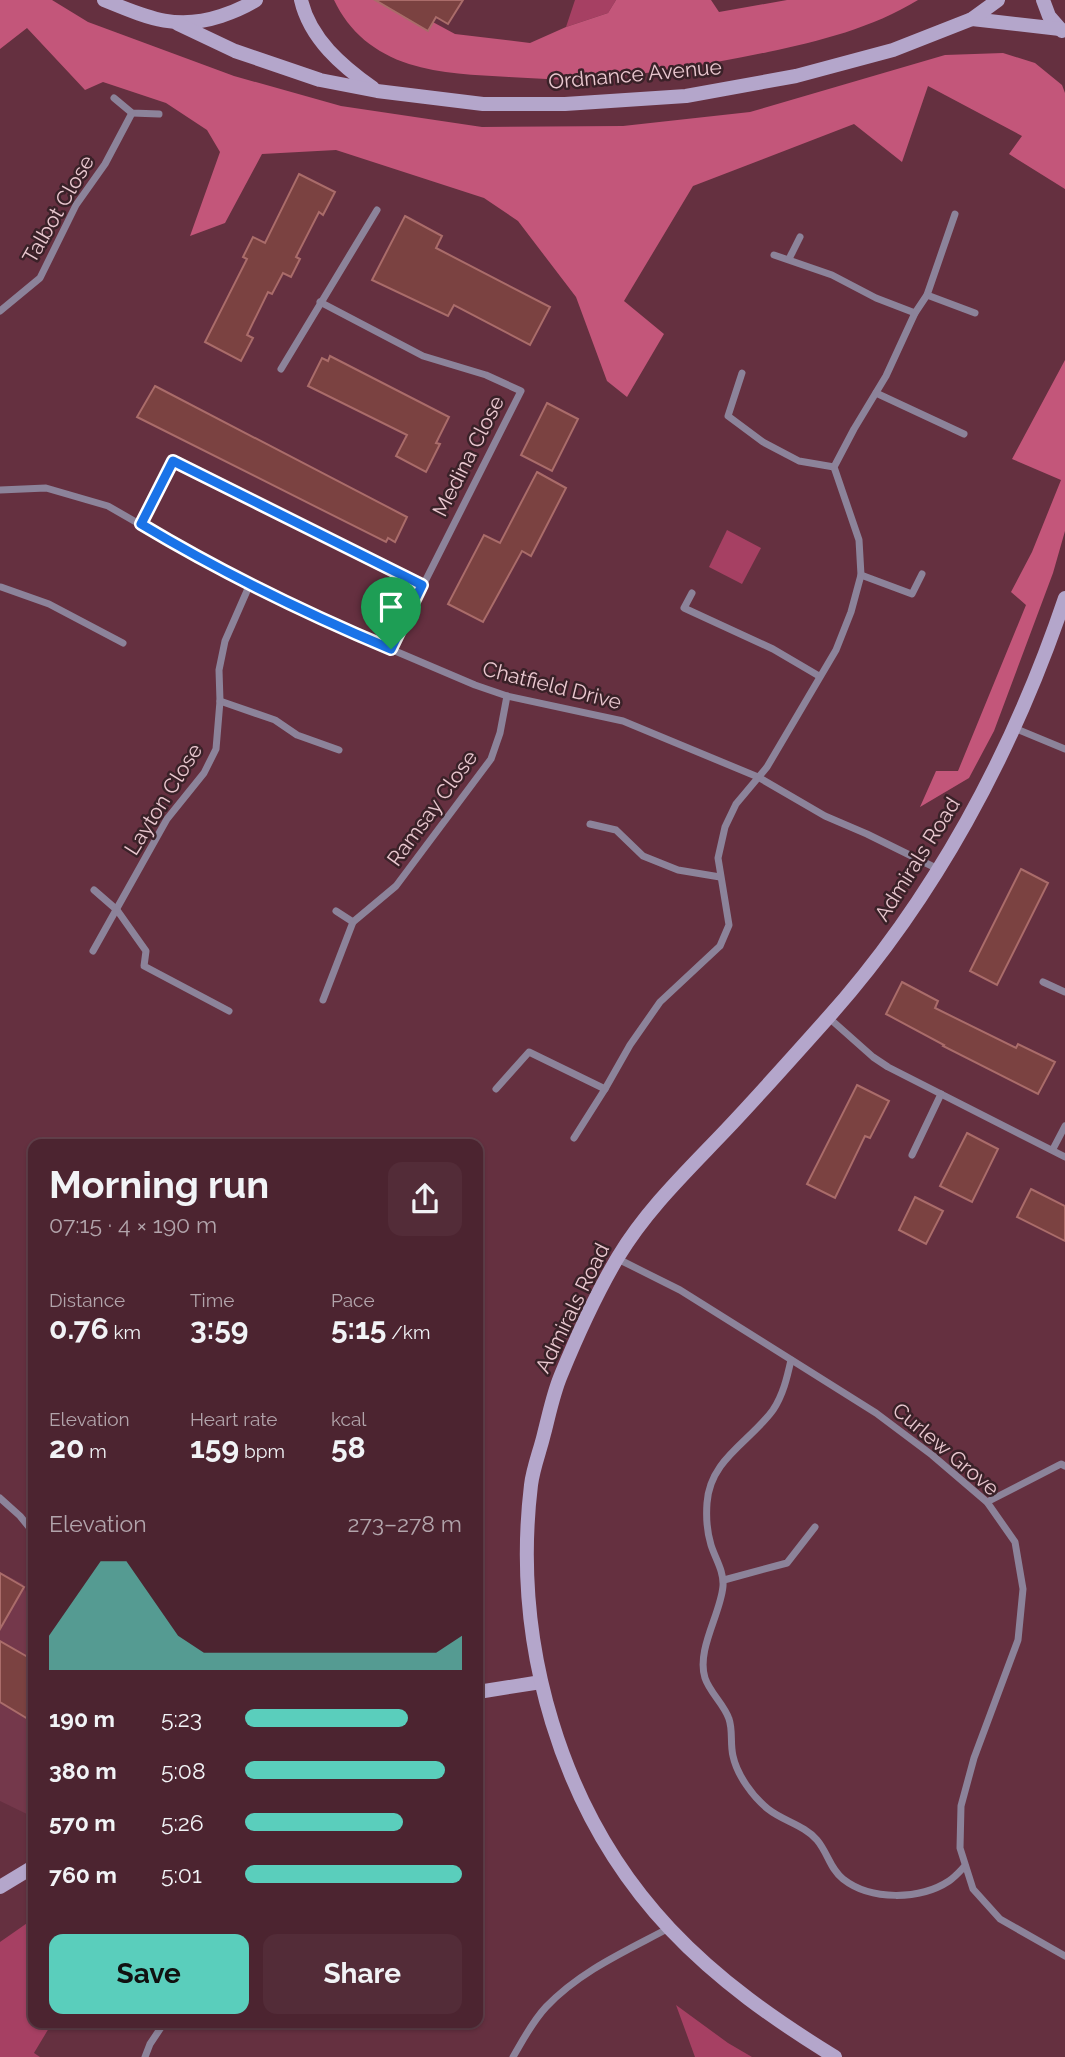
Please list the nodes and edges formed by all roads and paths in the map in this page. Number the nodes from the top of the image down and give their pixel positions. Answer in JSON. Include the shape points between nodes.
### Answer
{"nodes":[{"id":1,"x":104,"y":0,"type":"edge"},
{"id":2,"x":256,"y":0,"type":"edge"},
{"id":3,"x":301,"y":0,"type":"edge"},
{"id":4,"x":998,"y":0,"type":"edge"},
{"id":5,"x":1043,"y":0,"type":"edge"},
{"id":6,"x":972,"y":19,"type":"junction"},
{"id":7,"x":178,"y":24,"type":"junction"},
{"id":8,"x":1063,"y":31,"type":"edge"},
{"id":9,"x":377,"y":91,"type":"junction"},
{"id":10,"x":114,"y":98,"type":"dead end"},
{"id":11,"x":132,"y":113,"type":"junction"},
{"id":12,"x":159,"y":114,"type":"dead end"},
{"id":13,"x":377,"y":210,"type":"dead end"},
{"id":14,"x":955,"y":214,"type":"dead end"},
{"id":15,"x":800,"y":237,"type":"dead end"},
{"id":16,"x":774,"y":255,"type":"dead end"},
{"id":17,"x":789,"y":259,"type":"junction"},
{"id":18,"x":927,"y":295,"type":"junction"},
{"id":19,"x":320,"y":302,"type":"junction"},
{"id":20,"x":0,"y":310,"type":"edge"},
{"id":21,"x":915,"y":313,"type":"junction"},
{"id":22,"x":975,"y":313,"type":"dead end"},
{"id":23,"x":281,"y":369,"type":"dead end"},
{"id":24,"x":742,"y":373,"type":"dead end"},
{"id":25,"x":876,"y":393,"type":"junction"},
{"id":26,"x":964,"y":434,"type":"dead end"},
{"id":27,"x":834,"y":467,"type":"junction"},
{"id":28,"x":0,"y":490,"type":"edge"},
{"id":29,"x":141,"y":524,"type":"junction"},
{"id":30,"x":922,"y":574,"type":"dead end"},
{"id":31,"x":861,"y":575,"type":"junction"},
{"id":32,"x":250,"y":584,"type":"junction"},
{"id":33,"x":422,"y":585,"type":"junction"},
{"id":34,"x":0,"y":588,"type":"edge"},
{"id":35,"x":692,"y":593,"type":"dead end"},
{"id":36,"x":1065,"y":598,"type":"edge"},
{"id":37,"x":123,"y":643,"type":"dead end"},
{"id":38,"x":391,"y":649,"type":"junction"},
{"id":39,"x":819,"y":676,"type":"junction"},
{"id":40,"x":507,"y":695,"type":"junction"},
{"id":41,"x":220,"y":701,"type":"junction"},
{"id":42,"x":1014,"y":728,"type":"junction"},
{"id":43,"x":1065,"y":749,"type":"edge"},
{"id":44,"x":339,"y":750,"type":"dead end"},
{"id":45,"x":758,"y":777,"type":"junction"},
{"id":46,"x":590,"y":824,"type":"dead end"},
{"id":47,"x":938,"y":869,"type":"junction"},
{"id":48,"x":720,"y":877,"type":"junction"},
{"id":49,"x":94,"y":890,"type":"dead end"},
{"id":50,"x":117,"y":910,"type":"junction"},
{"id":51,"x":336,"y":911,"type":"dead end"},
{"id":52,"x":354,"y":922,"type":"junction"},
{"id":53,"x":93,"y":951,"type":"dead end"},
{"id":54,"x":1043,"y":982,"type":"dead end"},
{"id":55,"x":1065,"y":992,"type":"edge"},
{"id":56,"x":323,"y":1000,"type":"dead end"},
{"id":57,"x":229,"y":1011,"type":"dead end"},
{"id":58,"x":829,"y":1018,"type":"junction"},
{"id":59,"x":496,"y":1088,"type":"dead end"},
{"id":60,"x":605,"y":1089,"type":"junction"},
{"id":61,"x":942,"y":1094,"type":"junction"},
{"id":62,"x":1065,"y":1126,"type":"edge"},
{"id":63,"x":574,"y":1138,"type":"dead end"},
{"id":64,"x":1053,"y":1149,"type":"junction"},
{"id":65,"x":912,"y":1154,"type":"dead end"},
{"id":66,"x":1065,"y":1157,"type":"edge"},
{"id":67,"x":617,"y":1258,"type":"junction"},
{"id":68,"x":791,"y":1360,"type":"junction"},
{"id":69,"x":1065,"y":1466,"type":"edge"},
{"id":70,"x":0,"y":1498,"type":"edge"},
{"id":71,"x":987,"y":1502,"type":"junction"},
{"id":72,"x":28,"y":1526,"type":"edge"},
{"id":73,"x":815,"y":1527,"type":"dead end"},
{"id":74,"x":724,"y":1580,"type":"junction"},
{"id":75,"x":541,"y":1682,"type":"junction"},
{"id":76,"x":483,"y":1691,"type":"edge"},
{"id":77,"x":965,"y":1866,"type":"junction"},
{"id":78,"x":28,"y":1870,"type":"edge"},
{"id":79,"x":0,"y":1887,"type":"edge"},
{"id":80,"x":669,"y":1928,"type":"junction"},
{"id":81,"x":1065,"y":1956,"type":"edge"},
{"id":82,"x":161,"y":2028,"type":"edge"},
{"id":83,"x":145,"y":2057,"type":"edge"},
{"id":84,"x":513,"y":2057,"type":"edge"},
{"id":85,"x":835,"y":2057,"type":"edge"}],
"edges":[{"from":1,"to":7,"type":"street","via":[[151,19]]},
{"from":2,"to":7,"type":"street","via":[[206,21]]},
{"from":3,"to":9,"type":"street","via":[[312,28],[331,54]]},
{"from":4,"to":6,"type":"street","name":"Ordnance Avenue"},
{"from":5,"to":8,"type":"street","via":[[1049,16]]},
{"from":6,"to":8,"type":"street","name":"Ordnance Avenue"},
{"from":6,"to":9,"type":"street","name":"Ordnance Avenue","via":[[881,53],[796,76],[686,96],[483,104]]},
{"from":7,"to":9,"type":"street","name":"Ordnance Avenue","via":[[234,51],[320,80]]},
{"from":10,"to":11,"type":"street"},
{"from":11,"to":12,"type":"street"},
{"from":11,"to":20,"type":"street","name":"Talbot Close","via":[[76,205],[40,278]]},
{"from":13,"to":19,"type":"street"},
{"from":14,"to":18,"type":"street"},
{"from":15,"to":17,"type":"street"},
{"from":16,"to":17,"type":"street"},
{"from":17,"to":21,"type":"street"},
{"from":18,"to":21,"type":"street"},
{"from":18,"to":22,"type":"street"},
{"from":19,"to":23,"type":"street"},
{"from":19,"to":33,"type":"street","name":"Medina Close","via":[[423,356],[522,391]]},
{"from":21,"to":25,"type":"street"},
{"from":24,"to":27,"type":"street","via":[[728,416],[799,461]]},
{"from":25,"to":26,"type":"street"},
{"from":25,"to":27,"type":"street"},
{"from":27,"to":31,"type":"street","via":[[859,540]]},
{"from":28,"to":29,"type":"street","name":"Chatfield Drive","via":[[46,488],[108,506]]},
{"from":29,"to":32,"type":"street","name":"Chatfield Drive"},
{"from":29,"to":33,"type":"street","via":[[173,461]]},
{"from":30,"to":31,"type":"street","via":[[912,594]]},
{"from":31,"to":39,"type":"street","via":[[836,650]]},
{"from":32,"to":38,"type":"street","name":"Chatfield Drive"},
{"from":32,"to":41,"type":"street","name":"Layton Close","via":[[225,641],[219,670]]},
{"from":33,"to":38,"type":"street","name":"Medina Close"},
{"from":34,"to":37,"type":"street","via":[[49,604]]},
{"from":35,"to":39,"type":"street","via":[[684,608]]},
{"from":36,"to":42,"type":"street","name":"Admirals Road"},
{"from":38,"to":40,"type":"street","name":"Chatfield Drive"},
{"from":39,"to":45,"type":"street"},
{"from":40,"to":45,"type":"street","name":"Chatfield Drive","via":[[623,721]]},
{"from":40,"to":52,"type":"street","name":"Ramsay Close","via":[[491,759],[396,886]]},
{"from":41,"to":44,"type":"street"},
{"from":41,"to":50,"type":"street","name":"Layton Close","via":[[216,749],[204,774],[167,819]]},
{"from":42,"to":43,"type":"street"},
{"from":42,"to":47,"type":"street","name":"Admirals Road","via":[[980,799]]},
{"from":45,"to":47,"type":"street","name":"Chatfield Drive","via":[[825,816]]},
{"from":45,"to":48,"type":"street","via":[[725,827],[718,858]]},
{"from":46,"to":48,"type":"street","via":[[616,830],[643,856],[678,870]]},
{"from":47,"to":58,"type":"street","name":"Admirals Road","via":[[889,943]]},
{"from":48,"to":60,"type":"street","via":[[729,925],[720,947],[660,1002]]},
{"from":49,"to":50,"type":"street"},
{"from":50,"to":53,"type":"street","name":"Layton Close"},
{"from":50,"to":57,"type":"street","via":[[146,951],[144,966]]},
{"from":51,"to":52,"type":"street"},
{"from":52,"to":56,"type":"street","name":"Ramsay Close"},
{"from":54,"to":55,"type":"street"},
{"from":58,"to":61,"type":"street","via":[[873,1057]]},
{"from":58,"to":67,"type":"street","name":"Admirals Road","via":[[658,1201]]},
{"from":59,"to":60,"type":"street","via":[[529,1052]]},
{"from":60,"to":63,"type":"street"},
{"from":61,"to":64,"type":"street"},
{"from":61,"to":65,"type":"street"},
{"from":62,"to":64,"type":"street"},
{"from":64,"to":66,"type":"street"},
{"from":67,"to":68,"type":"street","name":"Curlew Grove","via":[[680,1290]]},
{"from":67,"to":75,"type":"street","name":"Admirals Road","via":[[559,1379],[531,1480],[528,1604]]},
{"from":68,"to":71,"type":"street","name":"Curlew Grove","via":[[876,1413]]},
{"from":68,"to":74,"type":"street","via":[[775,1407],[747,1440],[725,1457],[707,1500],[707,1528]]},
{"from":69,"to":71,"type":"street"},
{"from":70,"to":72,"type":"street"},
{"from":71,"to":77,"type":"street","name":"Curlew Grove","via":[[1015,1542],[1023,1589],[1018,1640],[961,1806],[960,1848]]},
{"from":73,"to":74,"type":"street","via":[[787,1563]]},
{"from":74,"to":77,"type":"street","via":[[722,1600],[707,1640],[704,1676],[730,1720],[733,1756],[751,1790],[767,1808],[816,1839],[833,1869],[861,1889],[881,1895],[907,1894],[950,1881]]},
{"from":75,"to":76,"type":"street"},
{"from":75,"to":80,"type":"street","name":"Admirals Road","via":[[556,1737],[593,1822],[627,1876]]},
{"from":77,"to":81,"type":"street","name":"Curlew Grove","via":[[973,1889],[1000,1919]]},
{"from":78,"to":79,"type":"street"},
{"from":80,"to":84,"type":"street","via":[[585,1973],[565,1989],[544,2009]]},
{"from":80,"to":85,"type":"street","name":"Admirals Road","via":[[727,1984]]},
{"from":82,"to":83,"type":"street"}]}
